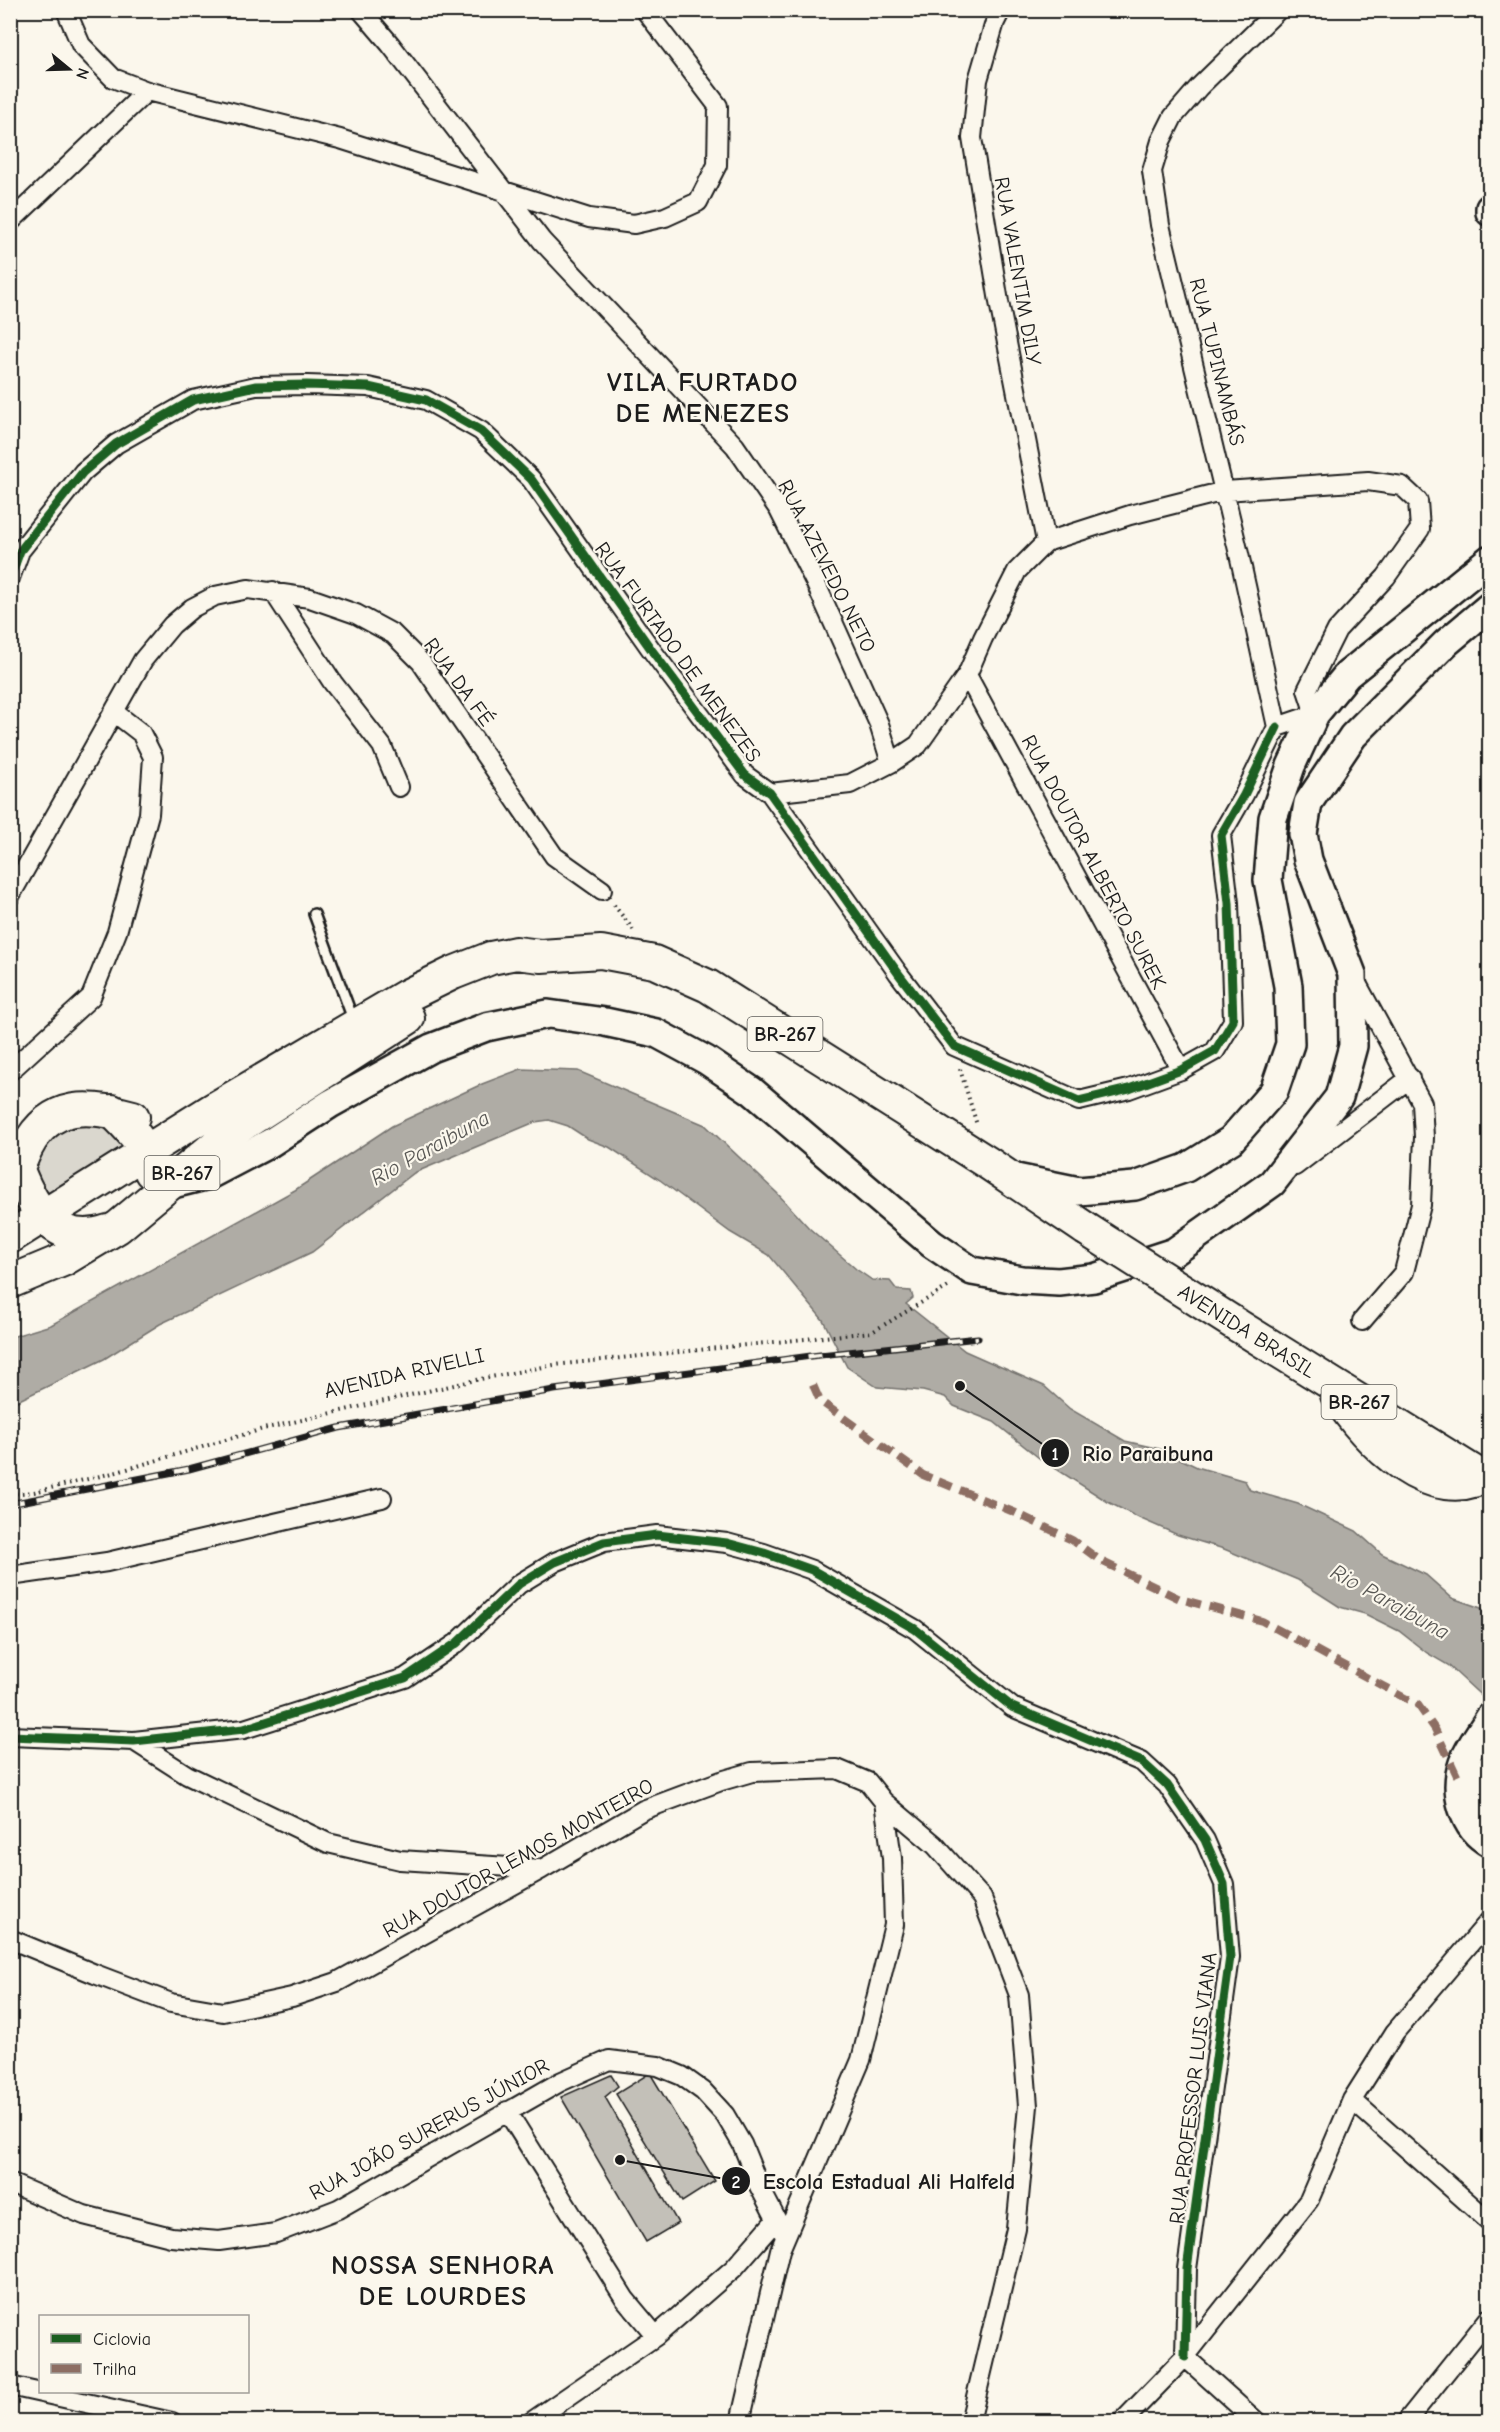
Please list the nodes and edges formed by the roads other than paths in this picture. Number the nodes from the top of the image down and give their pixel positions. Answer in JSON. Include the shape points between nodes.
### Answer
{"nodes":[{"id":1,"x":361,"y":10,"type":"edge"},
{"id":2,"x":645,"y":10,"type":"edge"},
{"id":3,"x":1001,"y":10,"type":"edge"},
{"id":4,"x":1278,"y":10,"type":"edge"},
{"id":5,"x":67,"y":12,"type":"edge"},
{"id":6,"x":147,"y":91,"type":"junction"},
{"id":7,"x":505,"y":192,"type":"junction"},
{"id":8,"x":10,"y":222,"type":"edge"},
{"id":9,"x":1225,"y":491,"type":"junction"},
{"id":10,"x":1046,"y":542,"type":"junction"},
{"id":11,"x":1490,"y":559,"type":"edge"},
{"id":12,"x":10,"y":578,"type":"edge"},
{"id":13,"x":273,"y":591,"type":"junction"},
{"id":14,"x":1437,"y":603,"type":"junction"},
{"id":15,"x":1490,"y":606,"type":"edge"},
{"id":16,"x":1428,"y":661,"type":"junction"},
{"id":17,"x":967,"y":675,"type":"junction"},
{"id":18,"x":115,"y":713,"type":"junction"},
{"id":19,"x":1315,"y":714,"type":"junction"},
{"id":20,"x":1277,"y":727,"type":"junction"},
{"id":21,"x":1353,"y":736,"type":"junction"},
{"id":22,"x":891,"y":763,"type":"junction"},
{"id":23,"x":399,"y":787,"type":"dead end"},
{"id":24,"x":770,"y":793,"type":"junction"},
{"id":25,"x":602,"y":890,"type":"road end"},
{"id":26,"x":10,"y":896,"type":"edge"},
{"id":27,"x":314,"y":914,"type":"dead end"},
{"id":28,"x":1352,"y":974,"type":"junction"},
{"id":29,"x":352,"y":1040,"type":"junction"},
{"id":30,"x":1181,"y":1070,"type":"junction"},
{"id":31,"x":10,"y":1071,"type":"edge"},
{"id":32,"x":1410,"y":1078,"type":"junction"},
{"id":33,"x":112,"y":1111,"type":"junction"},
{"id":34,"x":196,"y":1120,"type":"junction"},
{"id":35,"x":147,"y":1151,"type":"junction"},
{"id":36,"x":998,"y":1169,"type":"junction"},
{"id":37,"x":14,"y":1176,"type":"edge"},
{"id":38,"x":1272,"y":1183,"type":"junction"},
{"id":39,"x":169,"y":1185,"type":"junction"},
{"id":40,"x":43,"y":1218,"type":"junction"},
{"id":41,"x":118,"y":1227,"type":"junction"},
{"id":42,"x":10,"y":1237,"type":"edge"},
{"id":43,"x":10,"y":1282,"type":"edge"},
{"id":44,"x":1362,"y":1321,"type":"dead end"},
{"id":45,"x":1487,"y":1478,"type":"edge"},
{"id":46,"x":382,"y":1498,"type":"dead end"},
{"id":47,"x":10,"y":1576,"type":"edge"},
{"id":48,"x":1490,"y":1717,"type":"edge"},
{"id":49,"x":10,"y":1736,"type":"edge"},
{"id":50,"x":134,"y":1741,"type":"junction"},
{"id":51,"x":1490,"y":1768,"type":"edge"},
{"id":52,"x":884,"y":1802,"type":"junction"},
{"id":53,"x":1490,"y":1817,"type":"edge"},
{"id":54,"x":1490,"y":1843,"type":"edge"},
{"id":55,"x":542,"y":1869,"type":"junction"},
{"id":56,"x":1490,"y":1920,"type":"edge"},
{"id":57,"x":10,"y":1939,"type":"edge"},
{"id":58,"x":1352,"y":2100,"type":"junction"},
{"id":59,"x":507,"y":2112,"type":"junction"},
{"id":60,"x":10,"y":2183,"type":"edge"},
{"id":61,"x":1490,"y":2222,"type":"edge"},
{"id":62,"x":780,"y":2229,"type":"junction"},
{"id":63,"x":1490,"y":2317,"type":"edge"},
{"id":64,"x":656,"y":2336,"type":"junction"},
{"id":65,"x":1185,"y":2357,"type":"junction"},
{"id":66,"x":10,"y":2386,"type":"edge"},
{"id":67,"x":39,"y":2392,"type":"edge"},
{"id":68,"x":42,"y":2393,"type":"edge"},
{"id":69,"x":172,"y":2421,"type":"edge"},
{"id":70,"x":531,"y":2421,"type":"edge"},
{"id":71,"x":740,"y":2421,"type":"edge"},
{"id":72,"x":970,"y":2421,"type":"edge"},
{"id":73,"x":1122,"y":2421,"type":"edge"},
{"id":74,"x":1257,"y":2421,"type":"edge"},
{"id":75,"x":1406,"y":2421,"type":"edge"}],
"edges":[{"from":1,"to":7,"type":"street","name":"RUA AZEVEDO NETO"},
{"from":2,"to":7,"type":"street","via":[[718,106],[717,165],[698,202],[665,217],[634,224],[589,219]]},
{"from":3,"to":10,"type":"street","name":"RUA VALENTIM DILY","via":[[978,80],[972,138]]},
{"from":4,"to":9,"type":"street","name":"RUA TUPINAMBÁS","via":[[1173,117],[1152,171],[1160,225]]},
{"from":5,"to":6,"type":"street","via":[[81,45],[112,78]]},
{"from":6,"to":7,"type":"street","via":[[340,139]]},
{"from":6,"to":8,"type":"street"},
{"from":7,"to":22,"type":"street","name":"RUA AZEVEDO NETO","via":[[542,241],[735,446],[778,510],[815,582],[879,724]]},
{"from":9,"to":10,"type":"street"},
{"from":9,"to":19,"type":"street","via":[[1368,481],[1402,486],[1418,501],[1420,529],[1386,577],[1337,630],[1307,690]]},
{"from":9,"to":20,"type":"street","name":"RUA TUPINAMBÁS"},
{"from":10,"to":17,"type":"street","via":[[1017,571]]},
{"from":11,"to":14,"type":"main road"},
{"from":12,"to":24,"type":"street","name":"RUA FURTADO DE MENEZES","via":[[20,551],[83,472],[116,444],[193,400],[256,386],[307,385],[368,387],[426,400],[481,430],[531,479],[745,775]]},
{"from":13,"to":18,"type":"street","name":"RUA DA FÉ","via":[[248,589],[215,596],[192,608],[143,660]]},
{"from":13,"to":23,"type":"street","via":[[333,683],[382,746]]},
{"from":13,"to":25,"type":"street","name":"RUA DA FÉ","via":[[310,598],[356,614],[393,634],[421,662],[554,856]]},
{"from":14,"to":16,"type":"main road","via":[[1424,624]]},
{"from":14,"to":19,"type":"main road","via":[[1347,675]]},
{"from":15,"to":16,"type":"main road"},
{"from":16,"to":21,"type":"main road"},
{"from":17,"to":22,"type":"street","via":[[918,745]]},
{"from":17,"to":30,"type":"street","name":"RUA DOUTOR ALBERTO SUREK"},
{"from":18,"to":26,"type":"street","name":"RUA DA FÉ"},
{"from":18,"to":31,"type":"street","via":[[141,733],[153,757],[149,814],[117,932],[91,997]]},
{"from":19,"to":20,"type":"street"},
{"from":19,"to":21,"type":"main road"},
{"from":19,"to":36,"type":"main road","via":[[1273,818],[1268,880],[1288,986],[1290,1044],[1274,1091],[1231,1140],[1186,1168],[1135,1186],[1079,1191]]},
{"from":20,"to":30,"type":"street","name":"RUA FURTADO DE MENEZES","via":[[1221,835],[1229,903],[1233,1021],[1215,1051]]},
{"from":21,"to":28,"type":"main road","via":[[1308,803],[1303,834],[1308,860]]},
{"from":22,"to":24,"type":"street","via":[[850,784]]},
{"from":24,"to":30,"type":"street","name":"RUA FURTADO DE MENEZES","via":[[954,1046],[1079,1101],[1129,1089]]},
{"from":27,"to":29,"type":"lane"},
{"from":28,"to":32,"type":"street"},
{"from":28,"to":38,"type":"main road","via":[[1353,1046],[1339,1097]]},
{"from":29,"to":34,"type":"highway","number":"BR-267"},
{"from":29,"to":36,"type":"highway","number":"BR-267","via":[[457,992],[519,972],[541,956],[602,952],[654,962],[708,986]]},
{"from":29,"to":39,"type":"highway","number":"BR-267"},
{"from":32,"to":38,"type":"street"},
{"from":32,"to":44,"type":"street","via":[[1422,1103],[1421,1205],[1404,1272]]},
{"from":33,"to":34,"type":"highway","via":[[171,1123]]},
{"from":33,"to":35,"type":"highway","number":"BR-267"},
{"from":33,"to":37,"type":"highway","number":"BR-267","via":[[99,1108],[61,1113],[40,1127]]},
{"from":34,"to":35,"type":"highway","number":"BR-267"},
{"from":35,"to":40,"type":"highway","number":"BR-267"},
{"from":35,"to":41,"type":"highway","number":"BR-267","via":[[152,1170],[147,1188]]},
{"from":36,"to":45,"type":"highway","name":"AVENIDA BRASIL","number":"BR-267","bridge":true,"via":[[1330,1384],[1360,1428],[1409,1468],[1449,1485]]},
{"from":37,"to":40,"type":"highway","number":"BR-267"},
{"from":38,"to":39,"type":"main road","via":[[1174,1252],[1094,1278],[1031,1281],[972,1271],[932,1244],[752,1091],[706,1060],[656,1034],[548,1014],[486,1027],[431,1048],[330,1104],[270,1143],[209,1174]]},
{"from":39,"to":41,"type":"highway","number":"BR-267"},
{"from":40,"to":41,"type":"highway","number":"BR-267","via":[[74,1234],[92,1236]]},
{"from":40,"to":42,"type":"highway","number":"BR-267"},
{"from":41,"to":43,"type":"highway","number":"BR-267","via":[[63,1260]]},
{"from":46,"to":47,"type":"street","via":[[107,1562]]},
{"from":48,"to":54,"type":"main road","via":[[1463,1764],[1460,1782],[1461,1802],[1468,1821],[1479,1837]]},
{"from":49,"to":50,"type":"street","name":"RUA PROFESSOR LUIS VIANA"},
{"from":50,"to":55,"type":"street","via":[[187,1775],[328,1843],[400,1860]]},
{"from":50,"to":65,"type":"street","name":"RUA PROFESSOR LUIS VIANA","via":[[244,1729],[405,1678],[457,1642],[519,1584],[555,1562],[604,1542],[657,1535],[727,1544],[812,1570],[915,1629],[1012,1707],[1142,1762],[1167,1785],[1205,1840],[1224,1884],[1230,1957],[1187,2269]]},
{"from":51,"to":53,"type":"main road","via":[[1483,1788]]},
{"from":52,"to":55,"type":"street","name":"RUA DOUTOR LEMOS MONTEIRO","via":[[868,1782],[837,1769],[752,1772],[643,1810]]},
{"from":52,"to":62,"type":"street","via":[[892,1858],[894,1926],[861,2060]]},
{"from":52,"to":72,"type":"street","name":"RUA DOUTOR LEMOS MONTEIRO","via":[[935,1845],[981,1898],[1018,1995],[1028,2106],[1016,2229]]},
{"from":55,"to":57,"type":"street","name":"RUA DOUTOR LEMOS MONTEIRO","via":[[337,1982],[292,1997],[223,2012],[171,2003]]},
{"from":56,"to":58,"type":"street","via":[[1395,2032]]},
{"from":58,"to":61,"type":"street"},
{"from":58,"to":65,"type":"street","via":[[1309,2200]]},
{"from":59,"to":60,"type":"street","name":"RUA JOÃO SURERUS JÚNIOR","via":[[338,2209],[276,2233],[219,2241],[171,2237],[84,2215]]},
{"from":59,"to":62,"type":"street","name":"RUA JOÃO SURERUS JÚNIOR","via":[[609,2060],[658,2066],[682,2076],[725,2115]]},
{"from":59,"to":64,"type":"street","via":[[625,2299]]},
{"from":62,"to":64,"type":"street"},
{"from":62,"to":71,"type":"street","via":[[780,2250]]},
{"from":63,"to":75,"type":"street"},
{"from":64,"to":70,"type":"street"},
{"from":65,"to":73,"type":"street"},
{"from":65,"to":74,"type":"street"},
{"from":66,"to":67,"type":"street"},
{"from":68,"to":69,"type":"street"}]}
